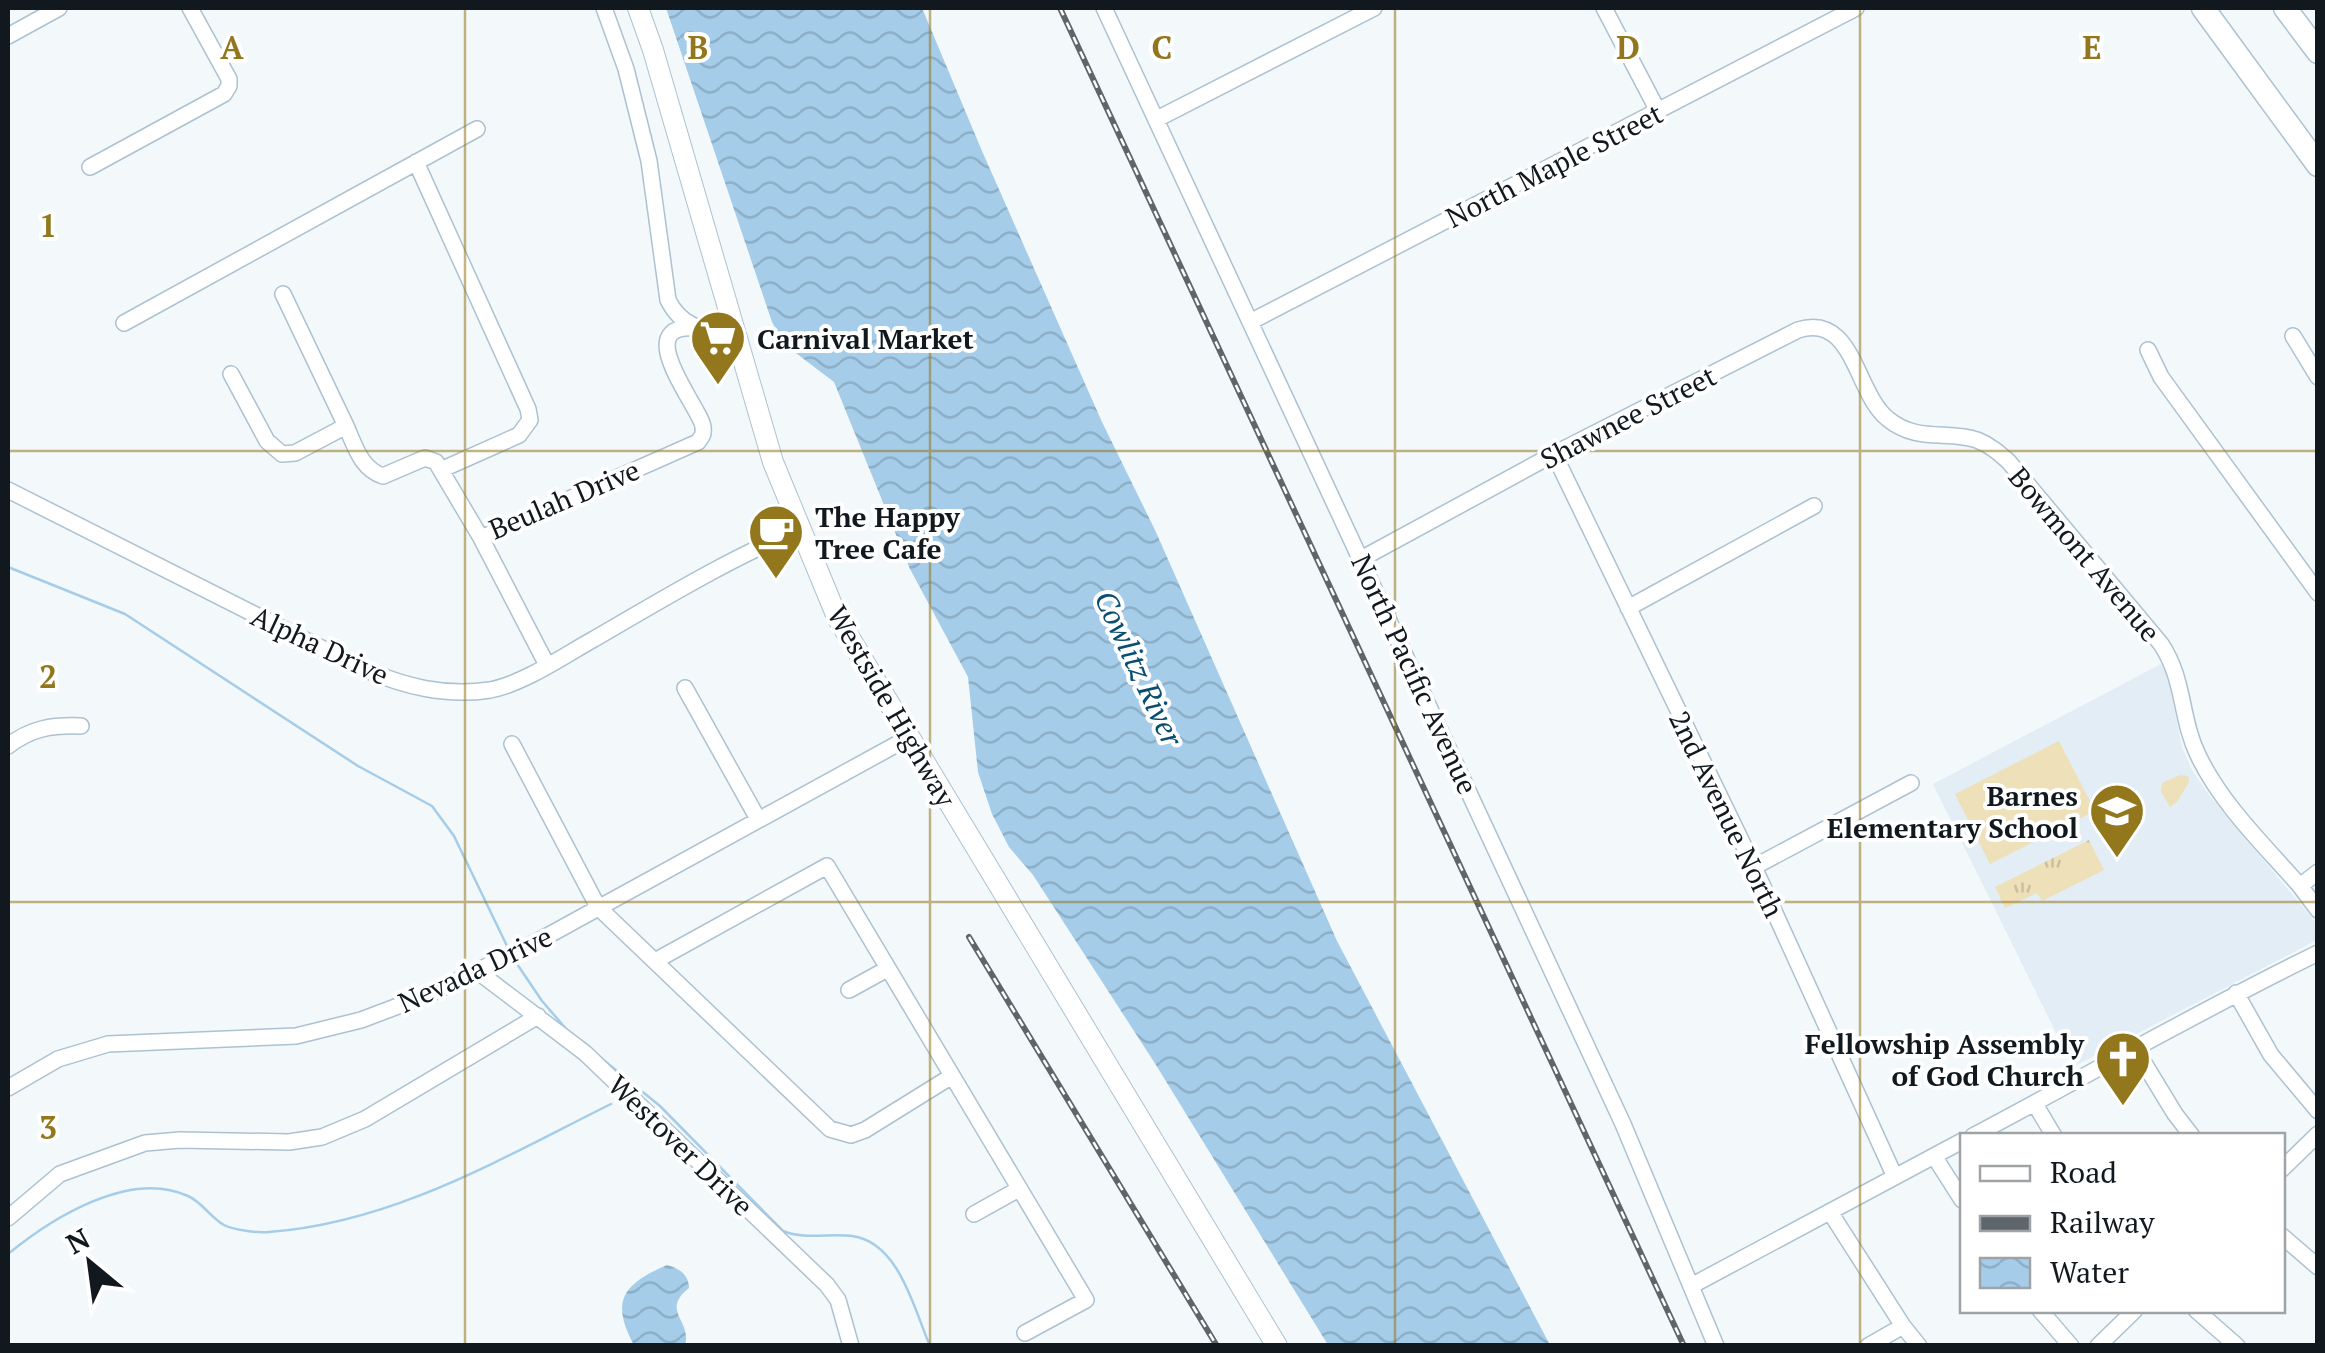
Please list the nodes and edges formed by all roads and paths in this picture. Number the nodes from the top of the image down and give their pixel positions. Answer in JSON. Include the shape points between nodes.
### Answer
{"nodes":[{"id":1,"x":59,"y":8,"type":"edge"},
{"id":2,"x":190,"y":8,"type":"edge"},
{"id":3,"x":604,"y":8,"type":"edge"},
{"id":4,"x":638,"y":8,"type":"edge"},
{"id":5,"x":1104,"y":8,"type":"edge"},
{"id":6,"x":1374,"y":8,"type":"edge"},
{"id":7,"x":1604,"y":8,"type":"edge"},
{"id":8,"x":1856,"y":8,"type":"edge"},
{"id":9,"x":2202,"y":8,"type":"edge"},
{"id":10,"x":2286,"y":8,"type":"edge"},
{"id":11,"x":8,"y":36,"type":"edge"},
{"id":12,"x":2318,"y":52,"type":"edge"},
{"id":13,"x":1658,"y":112,"type":"junction"},
{"id":14,"x":1157,"y":119,"type":"junction"},
{"id":15,"x":476,"y":129,"type":"dead end"},
{"id":16,"x":416,"y":162,"type":"junction"},
{"id":17,"x":2318,"y":166,"type":"edge"},
{"id":18,"x":90,"y":168,"type":"dead end"},
{"id":19,"x":283,"y":294,"type":"dead end"},
{"id":20,"x":1252,"y":322,"type":"junction"},
{"id":21,"x":124,"y":323,"type":"dead end"},
{"id":22,"x":694,"y":328,"type":"junction"},
{"id":23,"x":736,"y":334,"type":"junction"},
{"id":24,"x":2293,"y":336,"type":"dead end"},
{"id":25,"x":2148,"y":350,"type":"dead end"},
{"id":26,"x":231,"y":374,"type":"dead end"},
{"id":27,"x":2318,"y":377,"type":"edge"},
{"id":28,"x":1870,"y":396,"type":"joint"},
{"id":29,"x":346,"y":426,"type":"junction"},
{"id":30,"x":1554,"y":454,"type":"junction"},
{"id":31,"x":443,"y":469,"type":"junction"},
{"id":32,"x":13,"y":493,"type":"edge"},
{"id":33,"x":1814,"y":506,"type":"dead end"},
{"id":34,"x":8,"y":511,"type":"edge"},
{"id":35,"x":798,"y":530,"type":"junction"},
{"id":36,"x":481,"y":538,"type":"junction"},
{"id":37,"x":1362,"y":559,"type":"junction"},
{"id":38,"x":2318,"y":594,"type":"edge"},
{"id":39,"x":1628,"y":608,"type":"junction"},
{"id":40,"x":547,"y":665,"type":"junction"},
{"id":41,"x":685,"y":688,"type":"dead end"},
{"id":42,"x":81,"y":726,"type":"dead end"},
{"id":43,"x":908,"y":738,"type":"junction"},
{"id":44,"x":512,"y":744,"type":"dead end"},
{"id":45,"x":8,"y":746,"type":"edge"},
{"id":46,"x":1911,"y":782,"type":"dead end"},
{"id":47,"x":758,"y":819,"type":"junction"},
{"id":48,"x":1754,"y":867,"type":"junction"},
{"id":49,"x":2318,"y":872,"type":"edge"},
{"id":50,"x":2300,"y":886,"type":"junction"},
{"id":51,"x":598,"y":907,"type":"junction"},
{"id":52,"x":2316,"y":908,"type":"edge"},
{"id":53,"x":2318,"y":953,"type":"edge"},
{"id":54,"x":655,"y":961,"type":"junction"},
{"id":55,"x":887,"y":970,"type":"junction"},
{"id":56,"x":477,"y":972,"type":"junction"},
{"id":57,"x":850,"y":990,"type":"dead end"},
{"id":58,"x":2236,"y":993,"type":"junction"},
{"id":59,"x":538,"y":1016,"type":"junction"},
{"id":60,"x":2136,"y":1050,"type":"junction"},
{"id":61,"x":952,"y":1076,"type":"junction"},
{"id":62,"x":8,"y":1088,"type":"edge"},
{"id":63,"x":2035,"y":1104,"type":"junction"},
{"id":64,"x":2318,"y":1111,"type":"edge"},
{"id":65,"x":1979,"y":1133,"type":"edge"},
{"id":66,"x":2052,"y":1133,"type":"edge"},
{"id":67,"x":2190,"y":1133,"type":"edge"},
{"id":68,"x":2318,"y":1134,"type":"edge"},
{"id":69,"x":1960,"y":1142,"type":"edge"},
{"id":70,"x":1934,"y":1156,"type":"junction"},
{"id":71,"x":2285,"y":1166,"type":"edge"},
{"id":72,"x":1895,"y":1177,"type":"junction"},
{"id":73,"x":1018,"y":1190,"type":"junction"},
{"id":74,"x":1960,"y":1197,"type":"edge"},
{"id":75,"x":1830,"y":1212,"type":"junction"},
{"id":76,"x":974,"y":1214,"type":"dead end"},
{"id":77,"x":8,"y":1218,"type":"edge"},
{"id":78,"x":2285,"y":1239,"type":"edge"},
{"id":79,"x":2318,"y":1267,"type":"edge"},
{"id":80,"x":1691,"y":1286,"type":"junction"},
{"id":81,"x":2043,"y":1313,"type":"edge"},
{"id":82,"x":2131,"y":1313,"type":"edge"},
{"id":83,"x":2199,"y":1313,"type":"edge"},
{"id":84,"x":1903,"y":1326,"type":"junction"},
{"id":85,"x":1024,"y":1332,"type":"dead end"},
{"id":86,"x":851,"y":1346,"type":"edge"},
{"id":87,"x":1278,"y":1346,"type":"edge"},
{"id":88,"x":1716,"y":1346,"type":"edge"},
{"id":89,"x":1868,"y":1346,"type":"edge"},
{"id":90,"x":1920,"y":1346,"type":"edge"},
{"id":91,"x":2071,"y":1346,"type":"edge"},
{"id":92,"x":2098,"y":1346,"type":"edge"},
{"id":93,"x":2236,"y":1346,"type":"edge"}],
"edges":[{"from":1,"to":11,"type":"street"},
{"from":2,"to":18,"type":"street","via":[[229,86]]},
{"from":3,"to":22,"type":"street","via":[[650,160],[666,294]]},
{"from":4,"to":23,"type":"main road","name":"Westside Highway"},
{"from":5,"to":14,"type":"street","name":"North Pacific Avenue"},
{"from":6,"to":14,"type":"street"},
{"from":7,"to":13,"type":"street"},
{"from":8,"to":13,"type":"street","name":"North Maple Street"},
{"from":9,"to":17,"type":"highway"},
{"from":10,"to":12,"type":"highway"},
{"from":13,"to":20,"type":"street","name":"North Maple Street"},
{"from":14,"to":20,"type":"street","name":"North Pacific Avenue"},
{"from":15,"to":16,"type":"street"},
{"from":16,"to":21,"type":"street"},
{"from":16,"to":31,"type":"street","via":[[530,420],[518,435]]},
{"from":19,"to":29,"type":"street"},
{"from":20,"to":37,"type":"street","name":"North Pacific Avenue"},
{"from":22,"to":23,"type":"street"},
{"from":22,"to":36,"type":"street","name":"Beulah Drive","via":[[674,332],[669,357],[703,425],[698,442]]},
{"from":23,"to":35,"type":"main road","name":"Westside Highway"},
{"from":24,"to":27,"type":"street"},
{"from":25,"to":38,"type":"street"},
{"from":26,"to":29,"type":"street","via":[[282,454]]},
{"from":28,"to":30,"type":"street","name":"Shawnee Street","via":[[1836,336],[1812,326]]},
{"from":28,"to":50,"type":"street","name":"Bowmont Avenue","via":[[1900,427],[1973,438],[2010,462],[2161,644],[2174,664],[2199,758]]},
{"from":29,"to":31,"type":"street","via":[[373,472],[383,476],[426,458]]},
{"from":30,"to":37,"type":"street","name":"Shawnee Street"},
{"from":30,"to":39,"type":"street","name":"2nd Avenue North"},
{"from":31,"to":36,"type":"street","name":"Beulah Drive"},
{"from":32,"to":34,"type":"street"},
{"from":32,"to":40,"type":"street","name":"Alpha Drive","via":[[403,684],[448,694],[496,689]]},
{"from":33,"to":39,"type":"street"},
{"from":35,"to":40,"type":"street","name":"Alpha Drive"},
{"from":35,"to":43,"type":"main road","name":"Westside Highway","via":[[837,617]]},
{"from":36,"to":40,"type":"street"},
{"from":37,"to":80,"type":"street","name":"North Pacific Avenue","via":[[1624,1124]]},
{"from":39,"to":48,"type":"street","name":"2nd Avenue North"},
{"from":41,"to":47,"type":"street"},
{"from":42,"to":45,"type":"street","via":[[30,730]]},
{"from":43,"to":47,"type":"street","name":"Nevada Drive"},
{"from":43,"to":87,"type":"main road","name":"Westside Highway"},
{"from":44,"to":51,"type":"street"},
{"from":46,"to":48,"type":"street"},
{"from":47,"to":51,"type":"street","name":"Nevada Drive"},
{"from":48,"to":72,"type":"street","name":"2nd Avenue North"},
{"from":49,"to":50,"type":"street"},
{"from":50,"to":52,"type":"street","name":"Bowmont Avenue"},
{"from":51,"to":54,"type":"street"},
{"from":51,"to":56,"type":"street","name":"Nevada Drive"},
{"from":53,"to":58,"type":"street"},
{"from":54,"to":55,"type":"street","via":[[827,866]]},
{"from":54,"to":61,"type":"street","via":[[830,1129],[851,1135],[865,1130]]},
{"from":55,"to":57,"type":"street"},
{"from":55,"to":61,"type":"street"},
{"from":56,"to":59,"type":"street","name":"Westover Drive"},
{"from":56,"to":62,"type":"street","name":"Nevada Drive","via":[[345,1024],[296,1036],[108,1044],[58,1059]]},
{"from":58,"to":60,"type":"street"},
{"from":58,"to":64,"type":"street","via":[[2271,1055]]},
{"from":59,"to":77,"type":"street","via":[[365,1119],[322,1137],[144,1143],[60,1174]]},
{"from":59,"to":86,"type":"street","name":"Westover Drive","via":[[828,1285]]},
{"from":60,"to":63,"type":"street"},
{"from":60,"to":67,"type":"street"},
{"from":61,"to":73,"type":"street"},
{"from":63,"to":65,"type":"street"},
{"from":63,"to":66,"type":"street"},
{"from":68,"to":71,"type":"street"},
{"from":69,"to":70,"type":"street"},
{"from":70,"to":72,"type":"street"},
{"from":70,"to":74,"type":"street"},
{"from":72,"to":75,"type":"street"},
{"from":73,"to":76,"type":"street"},
{"from":73,"to":85,"type":"street","via":[[1086,1300]]},
{"from":75,"to":80,"type":"street"},
{"from":75,"to":84,"type":"street"},
{"from":78,"to":79,"type":"street"},
{"from":80,"to":88,"type":"street","name":"North Pacific Avenue"},
{"from":81,"to":91,"type":"street"},
{"from":82,"to":92,"type":"street"},
{"from":83,"to":93,"type":"street"},
{"from":84,"to":89,"type":"street"},
{"from":84,"to":90,"type":"street"}]}
